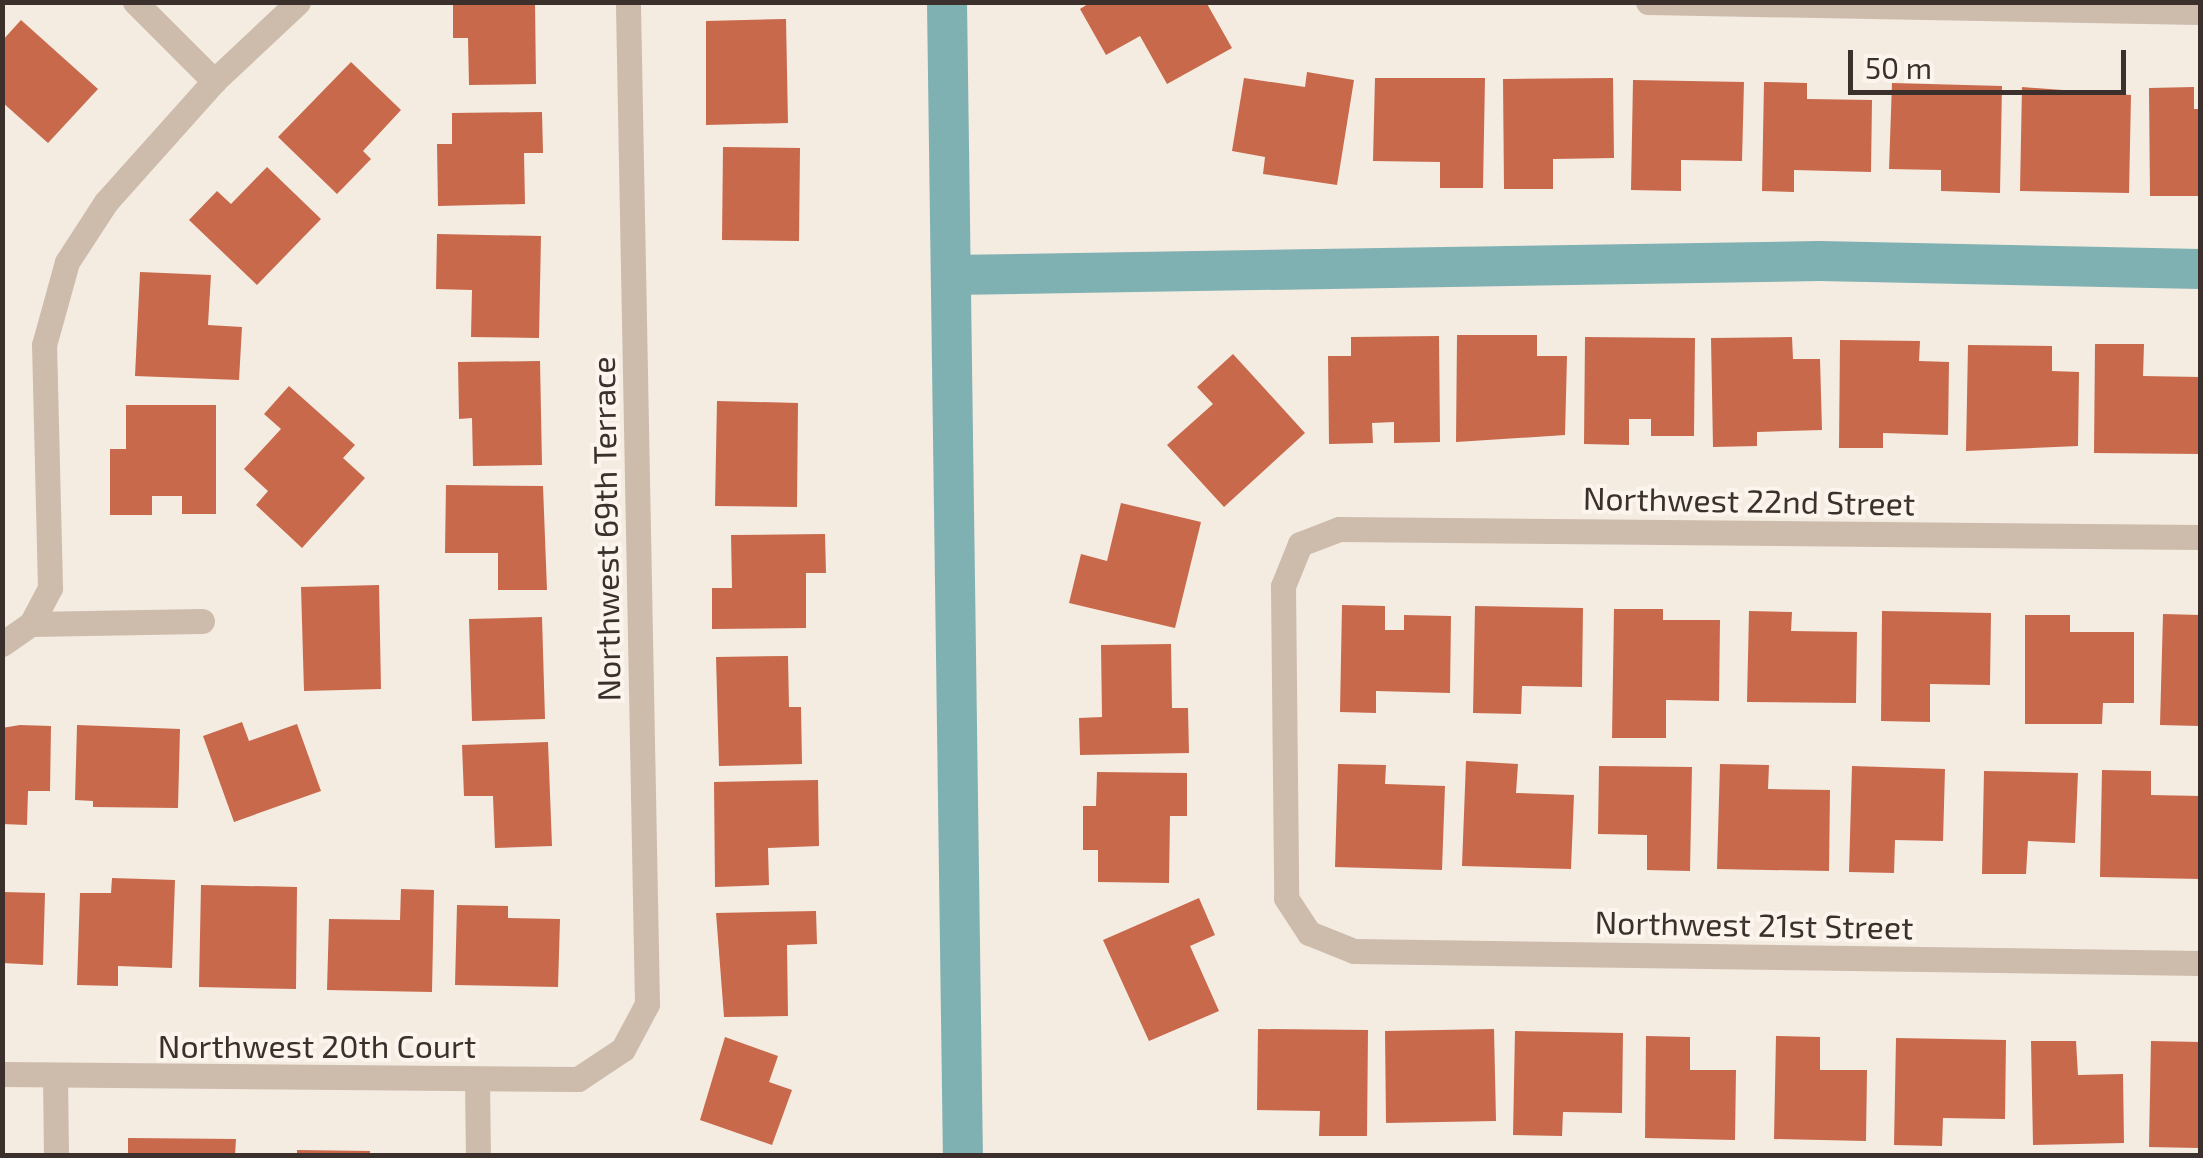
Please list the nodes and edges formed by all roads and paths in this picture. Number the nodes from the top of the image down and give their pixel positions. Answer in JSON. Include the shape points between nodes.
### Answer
{"nodes":[{"id":1,"x":135,"y":2,"type":"edge"},
{"id":2,"x":298,"y":2,"type":"edge"},
{"id":3,"x":628,"y":2,"type":"edge"},
{"id":4,"x":1648,"y":2,"type":"edge"},
{"id":5,"x":2200,"y":12,"type":"edge"},
{"id":6,"x":214,"y":81,"type":"junction"},
{"id":7,"x":2200,"y":537,"type":"edge"},
{"id":8,"x":202,"y":621,"type":"dead end"},
{"id":9,"x":31,"y":624,"type":"junction"},
{"id":10,"x":2,"y":644,"type":"edge"},
{"id":11,"x":1310,"y":934,"type":"joint"},
{"id":12,"x":2200,"y":963,"type":"edge"},
{"id":13,"x":623,"y":1049,"type":"joint"},
{"id":14,"x":2,"y":1074,"type":"edge"},
{"id":15,"x":55,"y":1076,"type":"junction"},
{"id":16,"x":477,"y":1078,"type":"junction"},
{"id":17,"x":56,"y":1156,"type":"edge"},
{"id":18,"x":478,"y":1156,"type":"edge"}],
"edges":[{"from":1,"to":6,"type":"street"},
{"from":2,"to":6,"type":"street"},
{"from":3,"to":13,"type":"street","name":"Northwest 69th Terrace","via":[[647,1004]]},
{"from":4,"to":5,"type":"street"},
{"from":6,"to":9,"type":"street","via":[[106,202],[68,262],[44,345],[50,588]]},
{"from":7,"to":11,"type":"street","name":"Northwest 22nd Street","via":[[1340,529],[1300,544],[1283,586],[1286,898]]},
{"from":8,"to":9,"type":"street"},
{"from":9,"to":10,"type":"street"},
{"from":11,"to":12,"type":"street","name":"Northwest 21st Street","via":[[1354,951]]},
{"from":13,"to":16,"type":"street","name":"Northwest 20th Court","via":[[578,1078]]},
{"from":14,"to":15,"type":"street","name":"Northwest 20th Court"},
{"from":15,"to":16,"type":"street","name":"Northwest 20th Court"},
{"from":15,"to":17,"type":"street"},
{"from":16,"to":18,"type":"street"}]}
